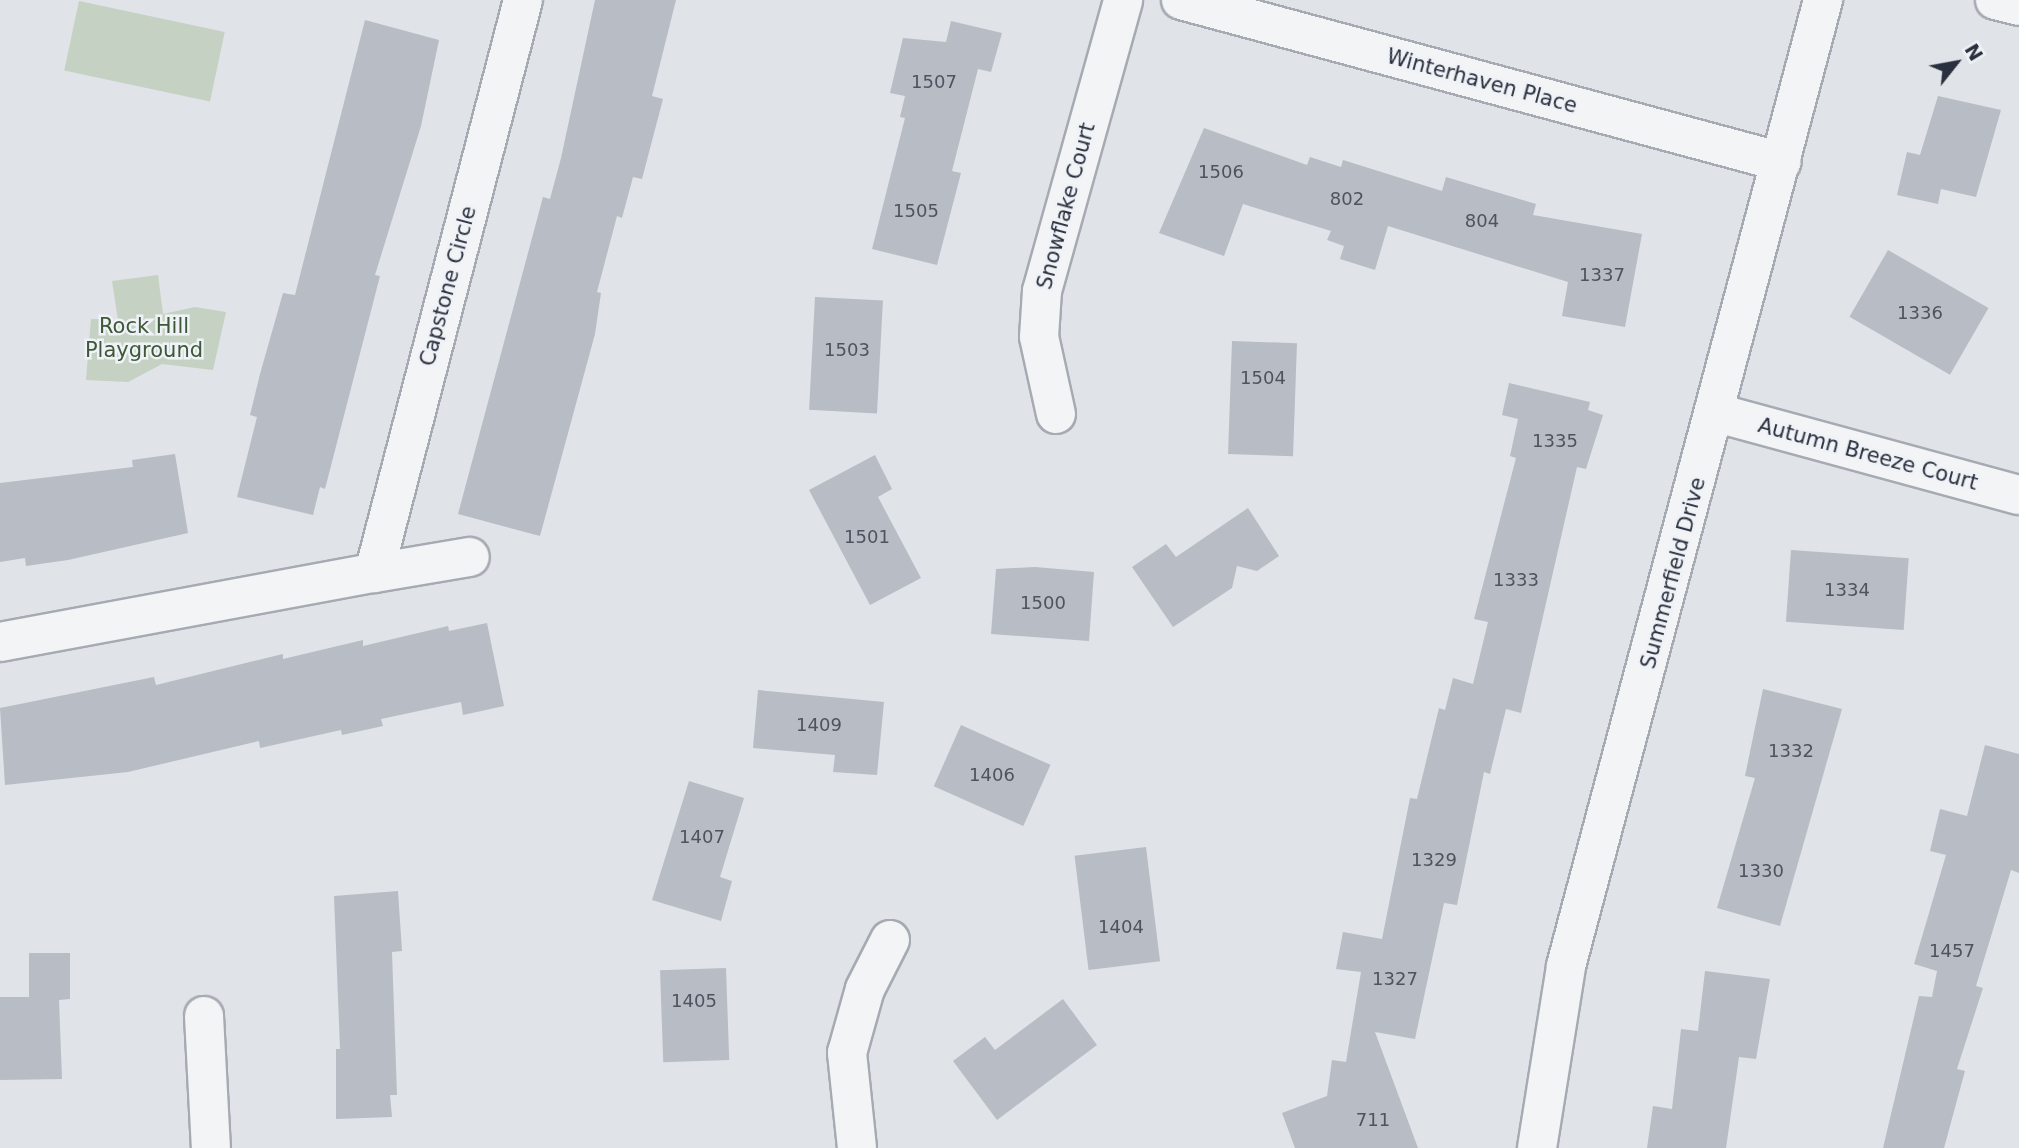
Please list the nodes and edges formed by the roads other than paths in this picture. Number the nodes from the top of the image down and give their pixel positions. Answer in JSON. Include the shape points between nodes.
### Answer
{"nodes":[{"id":1,"x":523,"y":0,"type":"edge"},
{"id":2,"x":1123,"y":0,"type":"edge"},
{"id":3,"x":1181,"y":0,"type":"edge"},
{"id":4,"x":1824,"y":0,"type":"edge"},
{"id":5,"x":1995,"y":0,"type":"edge"},
{"id":6,"x":2019,"y":6,"type":"edge"},
{"id":7,"x":1782,"y":162,"type":"junction"},
{"id":8,"x":1717,"y":413,"type":"junction"},
{"id":9,"x":1056,"y":414,"type":"dead end"},
{"id":10,"x":2019,"y":495,"type":"edge"},
{"id":11,"x":470,"y":557,"type":"dead end"},
{"id":12,"x":374,"y":573,"type":"junction"},
{"id":13,"x":0,"y":642,"type":"edge"},
{"id":14,"x":890,"y":940,"type":"dead end"},
{"id":15,"x":204,"y":1016,"type":"dead end"},
{"id":16,"x":211,"y":1148,"type":"edge"},
{"id":17,"x":857,"y":1148,"type":"edge"},
{"id":18,"x":1537,"y":1148,"type":"edge"}],
"edges":[{"from":1,"to":12,"type":"street","name":"Capstone Circle"},
{"from":2,"to":9,"type":"street","name":"Snowflake Court","via":[[1042,291],[1039,337]]},
{"from":3,"to":7,"type":"street","name":"Winterhaven Place"},
{"from":4,"to":7,"type":"street","name":"Summerfield Drive"},
{"from":5,"to":6,"type":"street"},
{"from":7,"to":8,"type":"street","name":"Summerfield Drive"},
{"from":8,"to":10,"type":"street","name":"Autumn Breeze Court"},
{"from":8,"to":18,"type":"street","name":"Summerfield Drive","via":[[1566,966]]},
{"from":11,"to":12,"type":"street"},
{"from":12,"to":13,"type":"street"},
{"from":14,"to":17,"type":"street","via":[[865,989],[846,1053]]},
{"from":15,"to":16,"type":"street"}]}
